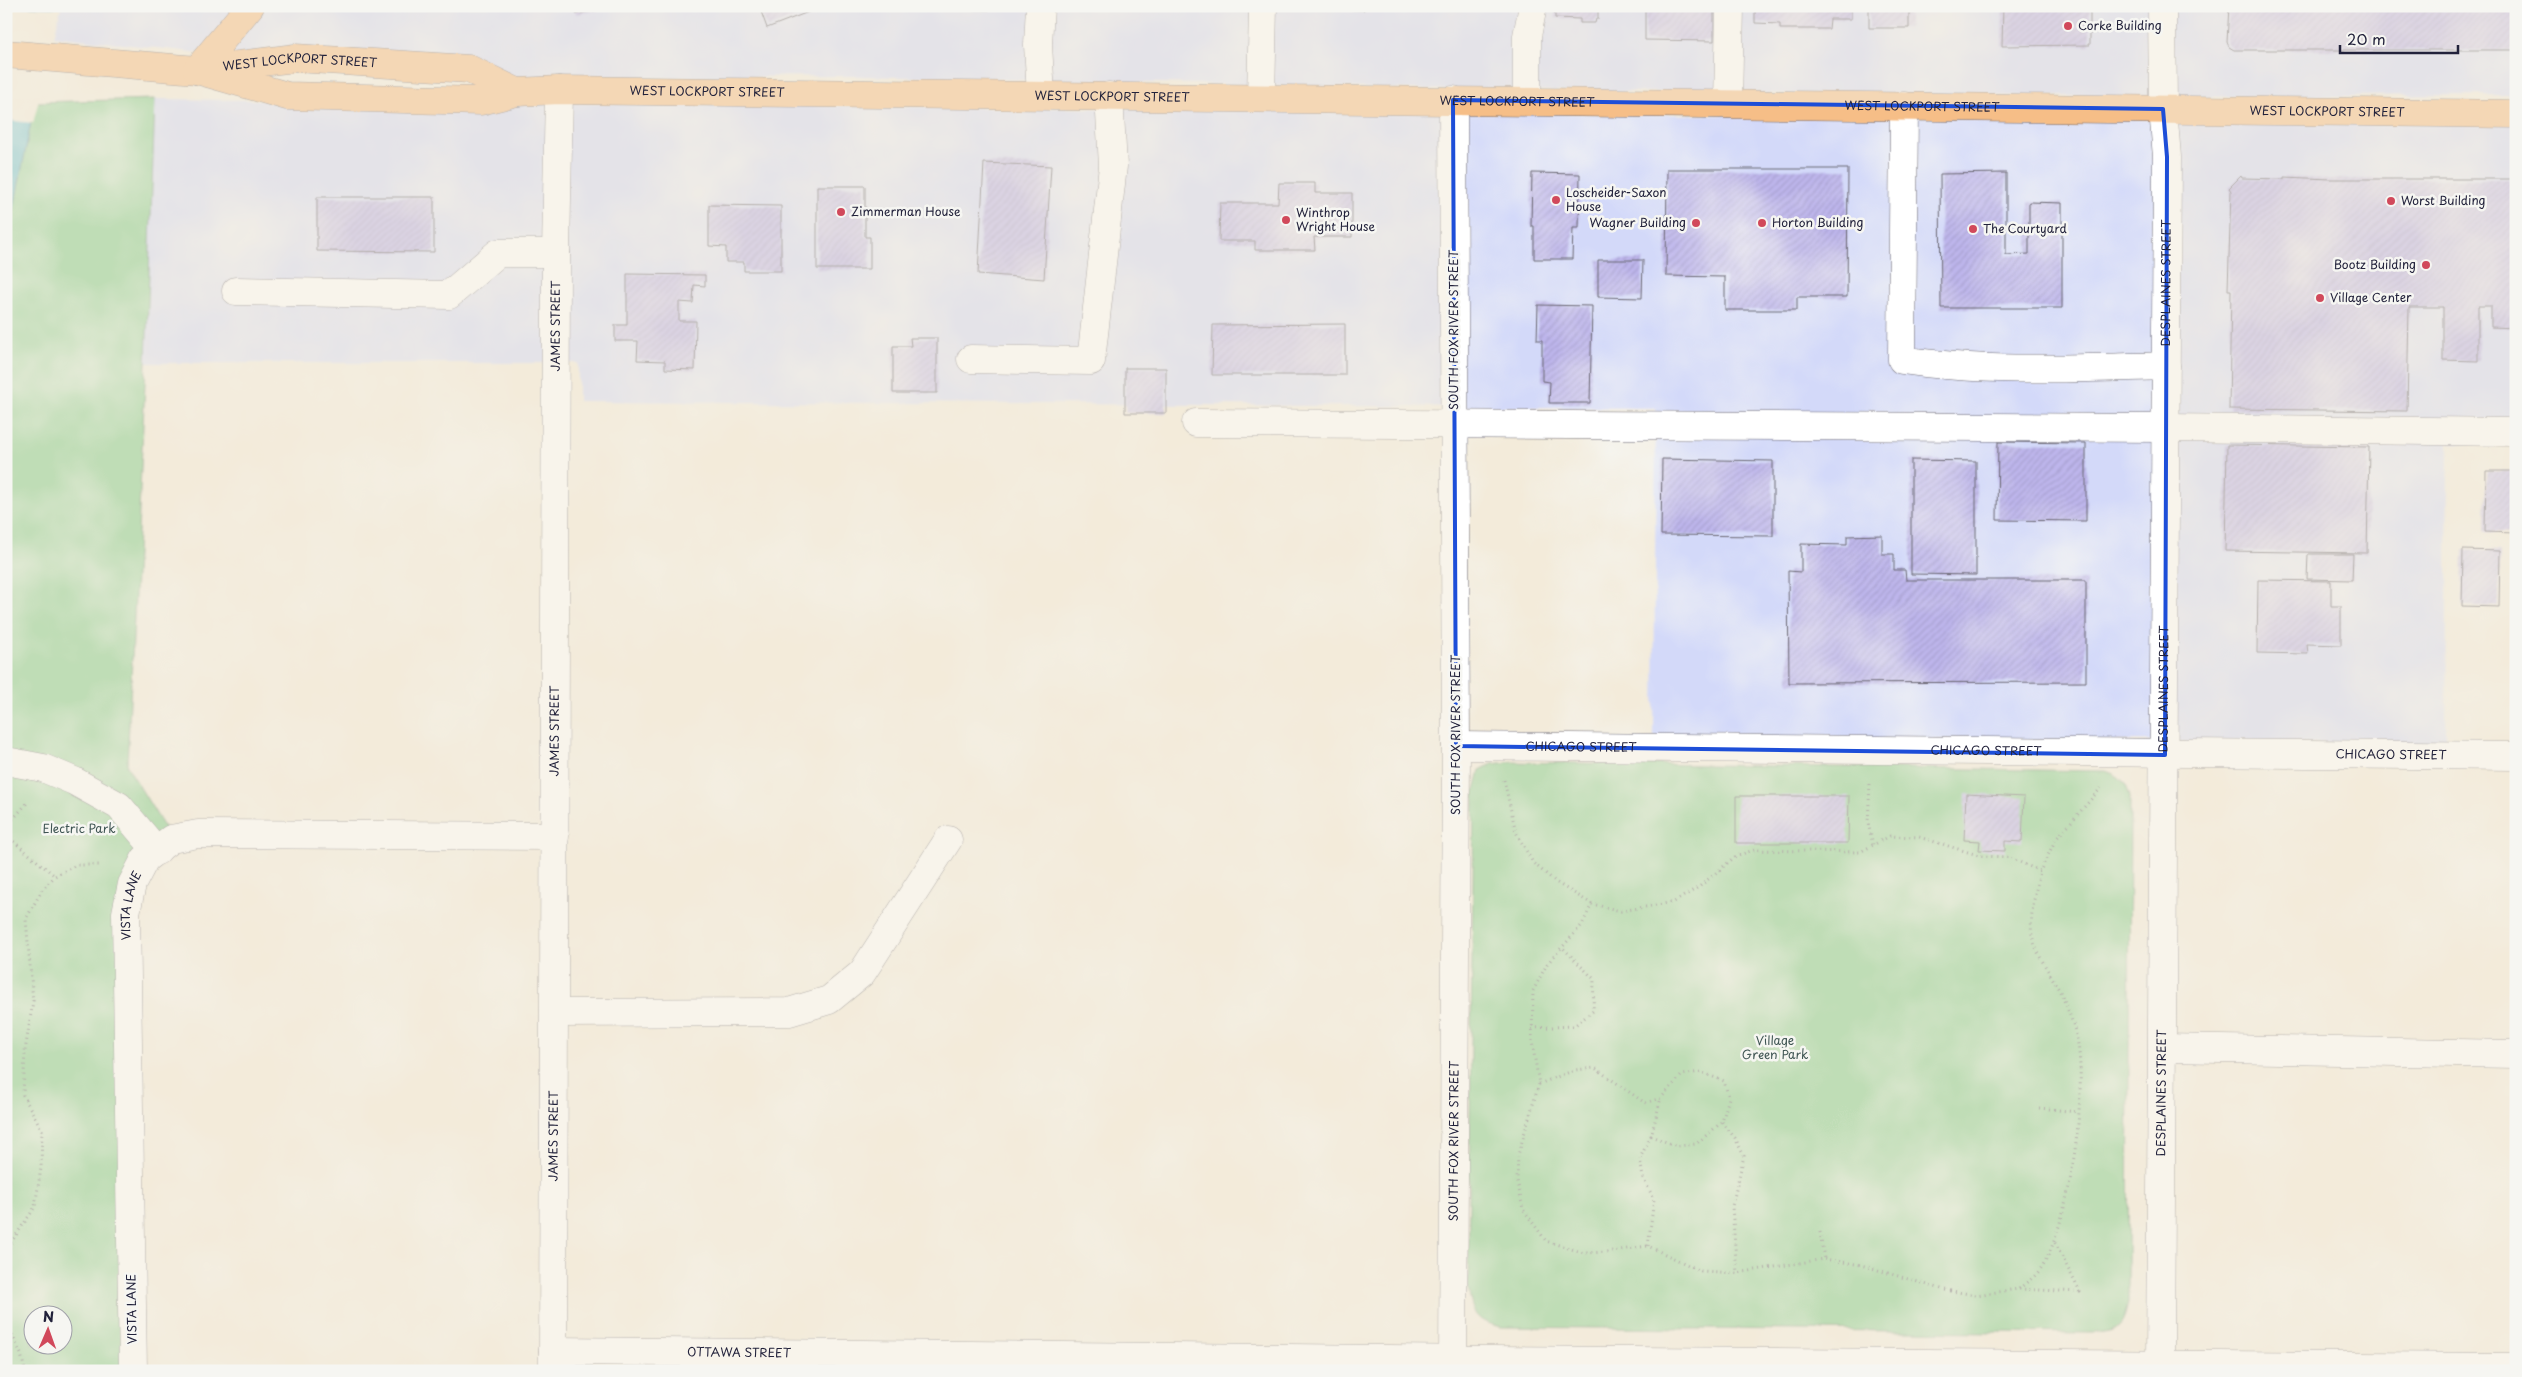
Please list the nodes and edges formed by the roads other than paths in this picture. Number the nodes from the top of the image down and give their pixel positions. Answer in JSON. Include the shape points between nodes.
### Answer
{"nodes":[{"id":1,"x":250,"y":6,"type":"edge"},
{"id":2,"x":1040,"y":6,"type":"edge"},
{"id":3,"x":1264,"y":6,"type":"edge"},
{"id":4,"x":1533,"y":6,"type":"edge"},
{"id":5,"x":1730,"y":6,"type":"edge"},
{"id":6,"x":2162,"y":6,"type":"edge"},
{"id":7,"x":6,"y":54,"type":"edge"},
{"id":8,"x":197,"y":70,"type":"junction"},
{"id":9,"x":558,"y":90,"type":"junction"},
{"id":10,"x":517,"y":92,"type":"junction"},
{"id":11,"x":1041,"y":95,"type":"junction"},
{"id":12,"x":1109,"y":96,"type":"junction"},
{"id":13,"x":1261,"y":98,"type":"junction"},
{"id":14,"x":1453,"y":100,"type":"junction"},
{"id":15,"x":1527,"y":101,"type":"junction"},
{"id":16,"x":1728,"y":104,"type":"junction"},
{"id":17,"x":1904,"y":106,"type":"junction"},
{"id":18,"x":2163,"y":109,"type":"junction"},
{"id":19,"x":2516,"y":114,"type":"edge"},
{"id":20,"x":556,"y":253,"type":"junction"},
{"id":21,"x":236,"y":291,"type":"dead end"},
{"id":22,"x":971,"y":359,"type":"dead end"},
{"id":23,"x":2166,"y":366,"type":"junction"},
{"id":24,"x":1196,"y":423,"type":"dead end"},
{"id":25,"x":1455,"y":425,"type":"junction"},
{"id":26,"x":2166,"y":428,"type":"junction"},
{"id":27,"x":2516,"y":432,"type":"edge"},
{"id":28,"x":1456,"y":746,"type":"junction"},
{"id":29,"x":2165,"y":754,"type":"junction"},
{"id":30,"x":2516,"y":756,"type":"edge"},
{"id":31,"x":6,"y":761,"type":"edge"},
{"id":32,"x":555,"y":836,"type":"junction"},
{"id":33,"x":948,"y":840,"type":"dead end"},
{"id":34,"x":157,"y":851,"type":"junction"},
{"id":35,"x":555,"y":1013,"type":"junction"},
{"id":36,"x":2163,"y":1048,"type":"junction"},
{"id":37,"x":2516,"y":1054,"type":"edge"},
{"id":38,"x":553,"y":1361,"type":"edge"},
{"id":39,"x":1453,"y":1365,"type":"edge"},
{"id":40,"x":2516,"y":1367,"type":"edge"},
{"id":41,"x":2160,"y":1368,"type":"edge"},
{"id":42,"x":133,"y":1371,"type":"edge"}],
"edges":[{"from":1,"to":8,"type":"main road"},
{"from":2,"to":11,"type":"street"},
{"from":3,"to":13,"type":"street"},
{"from":4,"to":15,"type":"street","via":[[1527,36]]},
{"from":5,"to":16,"type":"street"},
{"from":6,"to":18,"type":"street","name":"DESPLAINES STREET"},
{"from":7,"to":8,"type":"main road","name":"WEST LOCKPORT STREET"},
{"from":8,"to":10,"type":"main road","name":"WEST LOCKPORT STREET","via":[[287,96],[481,101]]},
{"from":8,"to":10,"type":"main road","name":"WEST LOCKPORT STREET","via":[[294,58],[469,69]]},
{"from":9,"to":10,"type":"main road","name":"WEST LOCKPORT STREET"},
{"from":9,"to":11,"type":"main road","name":"WEST LOCKPORT STREET"},
{"from":9,"to":20,"type":"street","name":"JAMES STREET"},
{"from":11,"to":12,"type":"main road","name":"WEST LOCKPORT STREET"},
{"from":12,"to":13,"type":"main road","name":"WEST LOCKPORT STREET"},
{"from":12,"to":22,"type":"street","via":[[1113,166],[1091,360]]},
{"from":13,"to":14,"type":"main road","name":"WEST LOCKPORT STREET"},
{"from":14,"to":15,"type":"main road","name":"WEST LOCKPORT STREET"},
{"from":14,"to":25,"type":"street","name":"SOUTH FOX RIVER STREET"},
{"from":15,"to":16,"type":"main road","name":"WEST LOCKPORT STREET"},
{"from":16,"to":17,"type":"main road","name":"WEST LOCKPORT STREET"},
{"from":17,"to":18,"type":"main road","name":"WEST LOCKPORT STREET"},
{"from":17,"to":23,"type":"street","via":[[1902,360],[1942,366]]},
{"from":18,"to":19,"type":"main road","name":"WEST LOCKPORT STREET"},
{"from":18,"to":23,"type":"street","name":"DESPLAINES STREET","via":[[2167,157]]},
{"from":20,"to":21,"type":"street","via":[[498,253],[449,295]]},
{"from":20,"to":32,"type":"street","name":"JAMES STREET"},
{"from":23,"to":26,"type":"street","name":"DESPLAINES STREET"},
{"from":24,"to":25,"type":"street"},
{"from":25,"to":26,"type":"street"},
{"from":25,"to":28,"type":"street","name":"SOUTH FOX RIVER STREET"},
{"from":26,"to":27,"type":"street"},
{"from":26,"to":29,"type":"street","name":"DESPLAINES STREET"},
{"from":28,"to":29,"type":"street","name":"CHICAGO STREET"},
{"from":28,"to":39,"type":"street","name":"SOUTH FOX RIVER STREET"},
{"from":29,"to":30,"type":"street","name":"CHICAGO STREET"},
{"from":29,"to":36,"type":"street","name":"DESPLAINES STREET"},
{"from":31,"to":34,"type":"street","via":[[43,768],[74,780],[119,806]]},
{"from":32,"to":34,"type":"street","name":"VISTA LANE","via":[[198,834],[171,839]]},
{"from":32,"to":35,"type":"street","name":"JAMES STREET"},
{"from":33,"to":35,"type":"street","via":[[862,973],[829,1000],[790,1012]]},
{"from":34,"to":42,"type":"street","name":"VISTA LANE","via":[[145,859],[138,872],[126,913]]},
{"from":35,"to":38,"type":"street","name":"JAMES STREET"},
{"from":36,"to":37,"type":"street"},
{"from":36,"to":41,"type":"street","name":"DESPLAINES STREET"},
{"from":38,"to":39,"type":"street","name":"OTTAWA STREET"},
{"from":39,"to":41,"type":"street","name":"OTTAWA STREET"},
{"from":40,"to":41,"type":"street","name":"OTTAWA STREET"}]}
